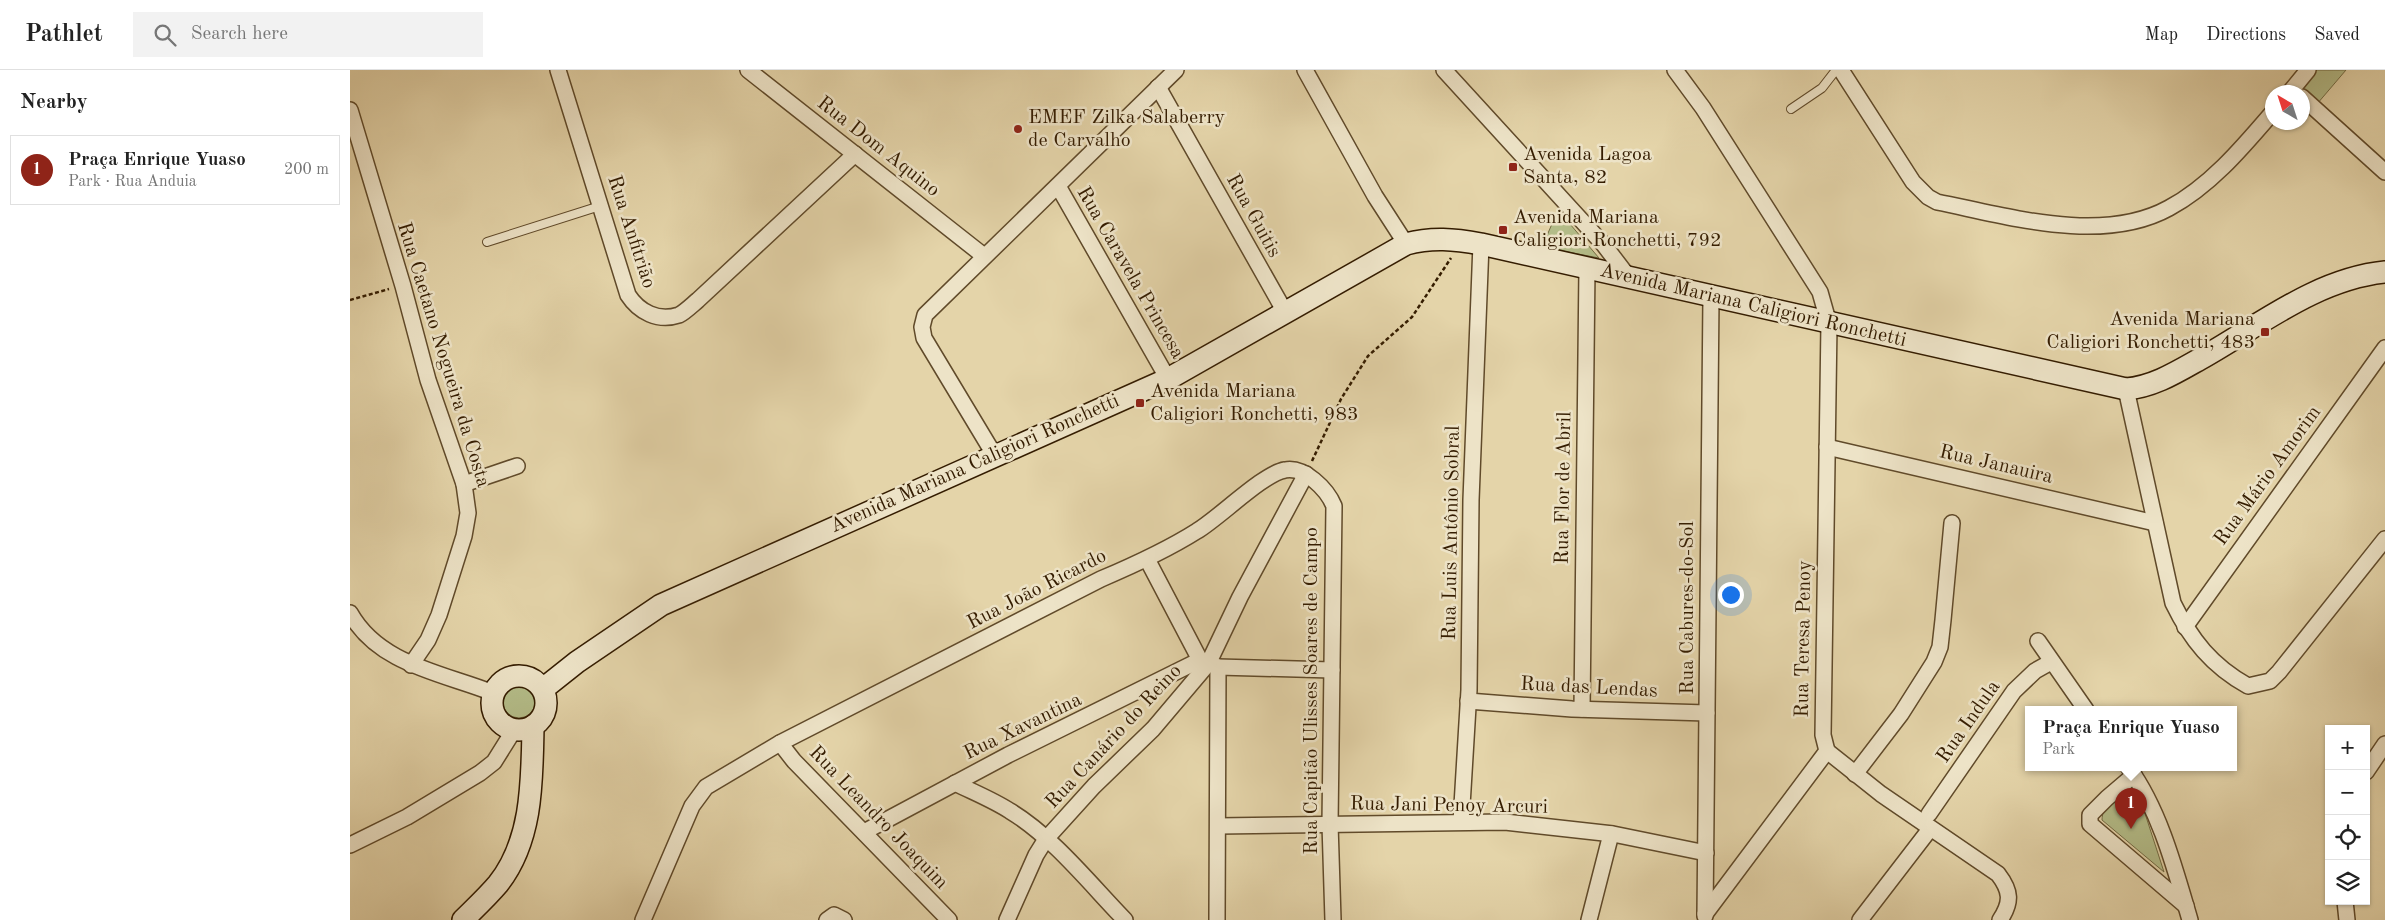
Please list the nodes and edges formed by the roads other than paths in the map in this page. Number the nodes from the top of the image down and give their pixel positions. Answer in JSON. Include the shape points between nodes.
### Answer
{"nodes":[{"id":1,"x":558,"y":70,"type":"edge"},
{"id":2,"x":748,"y":70,"type":"edge"},
{"id":3,"x":1176,"y":70,"type":"edge"},
{"id":4,"x":1305,"y":70,"type":"edge"},
{"id":5,"x":1444,"y":70,"type":"edge"},
{"id":6,"x":1676,"y":70,"type":"edge"},
{"id":7,"x":1836,"y":70,"type":"edge"},
{"id":8,"x":1841,"y":70,"type":"edge"},
{"id":9,"x":2308,"y":70,"type":"edge"},
{"id":10,"x":2300,"y":85,"type":"edge"},
{"id":11,"x":1158,"y":87,"type":"junction"},
{"id":12,"x":2310,"y":105,"type":"edge"},
{"id":13,"x":1791,"y":109,"type":"dead end"},
{"id":14,"x":350,"y":110,"type":"edge"},
{"id":15,"x":2265,"y":120,"type":"edge"},
{"id":16,"x":855,"y":154,"type":"junction"},
{"id":17,"x":2385,"y":172,"type":"edge"},
{"id":18,"x":1058,"y":186,"type":"junction"},
{"id":19,"x":600,"y":206,"type":"junction"},
{"id":20,"x":487,"y":242,"type":"dead end"},
{"id":21,"x":1471,"y":242,"type":"junction"},
{"id":22,"x":1406,"y":244,"type":"junction"},
{"id":23,"x":984,"y":256,"type":"junction"},
{"id":24,"x":1587,"y":268,"type":"junction"},
{"id":25,"x":2385,"y":272,"type":"edge"},
{"id":26,"x":1630,"y":279,"type":"junction"},
{"id":27,"x":1711,"y":297,"type":"junction"},
{"id":28,"x":1285,"y":312,"type":"junction"},
{"id":29,"x":1829,"y":324,"type":"junction"},
{"id":30,"x":2385,"y":348,"type":"edge"},
{"id":31,"x":1168,"y":379,"type":"junction"},
{"id":32,"x":2126,"y":389,"type":"junction"},
{"id":33,"x":1827,"y":447,"type":"junction"},
{"id":34,"x":995,"y":456,"type":"junction"},
{"id":35,"x":517,"y":466,"type":"dead end"},
{"id":36,"x":1306,"y":474,"type":"junction"},
{"id":37,"x":464,"y":484,"type":"junction"},
{"id":38,"x":1952,"y":522,"type":"dead end"},
{"id":39,"x":2155,"y":523,"type":"junction"},
{"id":40,"x":2385,"y":539,"type":"edge"},
{"id":41,"x":1147,"y":559,"type":"junction"},
{"id":42,"x":350,"y":613,"type":"edge"},
{"id":43,"x":2185,"y":628,"type":"junction"},
{"id":44,"x":2038,"y":642,"type":"dead end"},
{"id":45,"x":2051,"y":662,"type":"junction"},
{"id":46,"x":1209,"y":663,"type":"junction"},
{"id":47,"x":411,"y":665,"type":"junction"},
{"id":48,"x":1332,"y":670,"type":"junction"},
{"id":49,"x":543,"y":688,"type":"junction"},
{"id":50,"x":493,"y":693,"type":"junction"},
{"id":51,"x":1468,"y":702,"type":"junction"},
{"id":52,"x":2083,"y":706,"type":"edge"},
{"id":53,"x":1582,"y":709,"type":"junction"},
{"id":54,"x":1707,"y":713,"type":"junction"},
{"id":55,"x":524,"y":728,"type":"junction"},
{"id":56,"x":780,"y":743,"type":"junction"},
{"id":57,"x":2385,"y":744,"type":"edge"},
{"id":58,"x":1827,"y":751,"type":"junction"},
{"id":59,"x":2367,"y":770,"type":"edge"},
{"id":60,"x":2131,"y":771,"type":"edge"},
{"id":61,"x":1855,"y":774,"type":"junction"},
{"id":62,"x":954,"y":783,"type":"junction"},
{"id":63,"x":1929,"y":821,"type":"junction"},
{"id":64,"x":1461,"y":822,"type":"junction"},
{"id":65,"x":1330,"y":824,"type":"junction"},
{"id":66,"x":1218,"y":826,"type":"junction"},
{"id":67,"x":864,"y":832,"type":"junction"},
{"id":68,"x":1611,"y":834,"type":"junction"},
{"id":69,"x":1046,"y":839,"type":"junction"},
{"id":70,"x":350,"y":845,"type":"edge"},
{"id":71,"x":1706,"y":853,"type":"junction"},
{"id":72,"x":2345,"y":905,"type":"edge"},
{"id":73,"x":2188,"y":913,"type":"edge"},
{"id":74,"x":1705,"y":917,"type":"edge"},
{"id":75,"x":463,"y":920,"type":"edge"},
{"id":76,"x":643,"y":920,"type":"edge"},
{"id":77,"x":827,"y":920,"type":"edge"},
{"id":78,"x":844,"y":920,"type":"edge"},
{"id":79,"x":949,"y":920,"type":"edge"},
{"id":80,"x":1007,"y":920,"type":"edge"},
{"id":81,"x":1124,"y":920,"type":"edge"},
{"id":82,"x":1217,"y":920,"type":"edge"},
{"id":83,"x":1333,"y":920,"type":"edge"},
{"id":84,"x":1589,"y":920,"type":"edge"},
{"id":85,"x":1860,"y":920,"type":"edge"},
{"id":86,"x":2000,"y":920,"type":"edge"},
{"id":87,"x":2347,"y":920,"type":"edge"}],
"edges":[{"from":1,"to":19,"type":"street","name":"Rua Anfitrião"},
{"from":2,"to":16,"type":"street","name":"Rua Dom Aquino"},
{"from":3,"to":11,"type":"street"},
{"from":4,"to":22,"type":"street","via":[[1375,196]]},
{"from":5,"to":26,"type":"street","via":[[1604,246]]},
{"from":6,"to":29,"type":"street","name":"Rua Teresa Penoy","via":[[1820,292]]},
{"from":7,"to":13,"type":"lane","via":[[1822,88]]},
{"from":8,"to":15,"type":"street","via":[[1912,182],[1928,197],[1937,202],[2023,219],[2075,226],[2131,222],[2169,208],[2213,176]]},
{"from":9,"to":10,"type":"street"},
{"from":11,"to":18,"type":"street"},
{"from":11,"to":28,"type":"street","name":"Rua Guitis"},
{"from":12,"to":17,"type":"street"},
{"from":14,"to":37,"type":"street","name":"Rua Caetano Nogueira da Costa","via":[[428,380]]},
{"from":16,"to":19,"type":"street","name":"Rua Anfitrião","via":[[680,315],[646,314],[635,307],[628,295]]},
{"from":16,"to":23,"type":"street","name":"Rua Dom Aquino"},
{"from":18,"to":23,"type":"street"},
{"from":18,"to":31,"type":"street","name":"Rua Caravela Princesa"},
{"from":19,"to":20,"type":"lane"},
{"from":21,"to":22,"type":"street","name":"Avenida Mariana Caligiori Ronchetti","via":[[1432,238]]},
{"from":21,"to":24,"type":"street","name":"Avenida Mariana Caligiori Ronchetti"},
{"from":21,"to":51,"type":"street","name":"Rua Luis Antônio Sobral"},
{"from":22,"to":28,"type":"street","name":"Avenida Mariana Caligiori Ronchetti"},
{"from":23,"to":34,"type":"street","via":[[925,315],[922,327],[924,338]]},
{"from":24,"to":26,"type":"street","name":"Avenida Mariana Caligiori Ronchetti"},
{"from":24,"to":53,"type":"street","name":"Rua Flor de Abril"},
{"from":25,"to":32,"type":"street","name":"Avenida Mariana Caligiori Ronchetti","via":[[2342,280],[2305,297],[2175,373],[2148,385]]},
{"from":26,"to":27,"type":"street","name":"Avenida Mariana Caligiori Ronchetti"},
{"from":27,"to":29,"type":"street","name":"Avenida Mariana Caligiori Ronchetti"},
{"from":27,"to":54,"type":"street","name":"Rua Cabures-do-Sol"},
{"from":28,"to":31,"type":"street","name":"Avenida Mariana Caligiori Ronchetti"},
{"from":29,"to":32,"type":"street","name":"Avenida Mariana Caligiori Ronchetti"},
{"from":29,"to":33,"type":"street","name":"Rua Teresa Penoy"},
{"from":30,"to":43,"type":"street","name":"Rua Mário Amorim"},
{"from":31,"to":34,"type":"street","name":"Avenida Mariana Caligiori Ronchetti"},
{"from":32,"to":39,"type":"street"},
{"from":33,"to":39,"type":"street","name":"Rua Janauira"},
{"from":33,"to":58,"type":"street","name":"Rua Teresa Penoy","via":[[1823,735]]},
{"from":34,"to":49,"type":"street","name":"Avenida Mariana Caligiori Ronchetti","via":[[661,605]]},
{"from":35,"to":37,"type":"street"},
{"from":36,"to":41,"type":"street","name":"Rua João Ricardo","via":[[1292,469],[1274,474],[1199,531]]},
{"from":36,"to":46,"type":"street","name":"Rua Canário do Reino","via":[[1240,597]]},
{"from":36,"to":48,"type":"street","name":"Rua Capitão Ulisses Soares de Campo","via":[[1326,492],[1334,506]]},
{"from":37,"to":47,"type":"street","name":"Rua Caetano Nogueira da Costa","via":[[468,513],[464,536],[439,614],[428,640]]},
{"from":38,"to":61,"type":"street","via":[[1940,647],[1934,662],[1900,714]]},
{"from":39,"to":43,"type":"street","via":[[2173,603]]},
{"from":40,"to":43,"type":"street","via":[[2304,643],[2270,681],[2248,686],[2235,679],[2202,652]]},
{"from":41,"to":46,"type":"street"},
{"from":41,"to":56,"type":"street","name":"Rua João Ricardo","via":[[1093,583]]},
{"from":42,"to":47,"type":"street","via":[[377,645]]},
{"from":44,"to":45,"type":"street"},
{"from":45,"to":52,"type":"street"},
{"from":45,"to":63,"type":"street","name":"Rua Indula","via":[[2035,671],[2014,691]]},
{"from":46,"to":48,"type":"street","name":"Rua Xavantina"},
{"from":46,"to":62,"type":"street","name":"Rua Xavantina"},
{"from":46,"to":66,"type":"street"},
{"from":46,"to":69,"type":"street","name":"Rua Canário do Reino","via":[[1153,729],[1094,786]]},
{"from":47,"to":50,"type":"street"},
{"from":48,"to":65,"type":"street","name":"Rua Capitão Ulisses Soares de Campo"},
{"from":49,"to":50,"type":"street","via":[[521,675],[504,680]]},
{"from":49,"to":55,"type":"street","via":[[546,709],[541,719]]},
{"from":50,"to":55,"type":"street","via":[[493,712],[498,720]]},
{"from":51,"to":53,"type":"street","name":"Rua das Lendas"},
{"from":51,"to":64,"type":"street","name":"Rua Luis Antônio Sobral"},
{"from":53,"to":54,"type":"street","name":"Rua das Lendas"},
{"from":54,"to":71,"type":"street","name":"Rua Cabures-do-Sol"},
{"from":55,"to":70,"type":"street","via":[[480,773],[407,817]]},
{"from":55,"to":75,"type":"street","via":[[528,808],[521,840],[498,884]]},
{"from":56,"to":67,"type":"street","name":"Rua Leandro Joaquim"},
{"from":56,"to":76,"type":"street","name":"Rua João Ricardo","via":[[706,787],[692,806]]},
{"from":57,"to":59,"type":"street"},
{"from":58,"to":61,"type":"street"},
{"from":58,"to":74,"type":"street"},
{"from":60,"to":73,"type":"street","via":[[2146,794]]},
{"from":60,"to":73,"type":"street","via":[[2090,815],[2090,824]]},
{"from":61,"to":63,"type":"street"},
{"from":62,"to":67,"type":"street","name":"Rua Xavantina"},
{"from":62,"to":69,"type":"street","via":[[1010,811]]},
{"from":63,"to":85,"type":"street","name":"Rua Indula"},
{"from":63,"to":86,"type":"street","via":[[1998,874],[2008,889],[2010,899]]},
{"from":64,"to":65,"type":"street","name":"Rua Jani Penoy Arcuri"},
{"from":64,"to":68,"type":"street","name":"Rua Jani Penoy Arcuri","via":[[1543,825]]},
{"from":65,"to":66,"type":"street","name":"Rua Jani Penoy Arcuri"},
{"from":65,"to":83,"type":"street","name":"Rua Capitão Ulisses Soares de Campo"},
{"from":66,"to":82,"type":"street"},
{"from":67,"to":79,"type":"street","name":"Rua Leandro Joaquim"},
{"from":68,"to":71,"type":"street","name":"Rua Jani Penoy Arcuri"},
{"from":68,"to":84,"type":"street"},
{"from":69,"to":80,"type":"street","name":"Rua Canário do Reino"},
{"from":69,"to":81,"type":"street"},
{"from":71,"to":74,"type":"street","name":"Rua Cabures-do-Sol"},
{"from":72,"to":87,"type":"street"},
{"from":77,"to":78,"type":"street","via":[[834,915]]}]}
